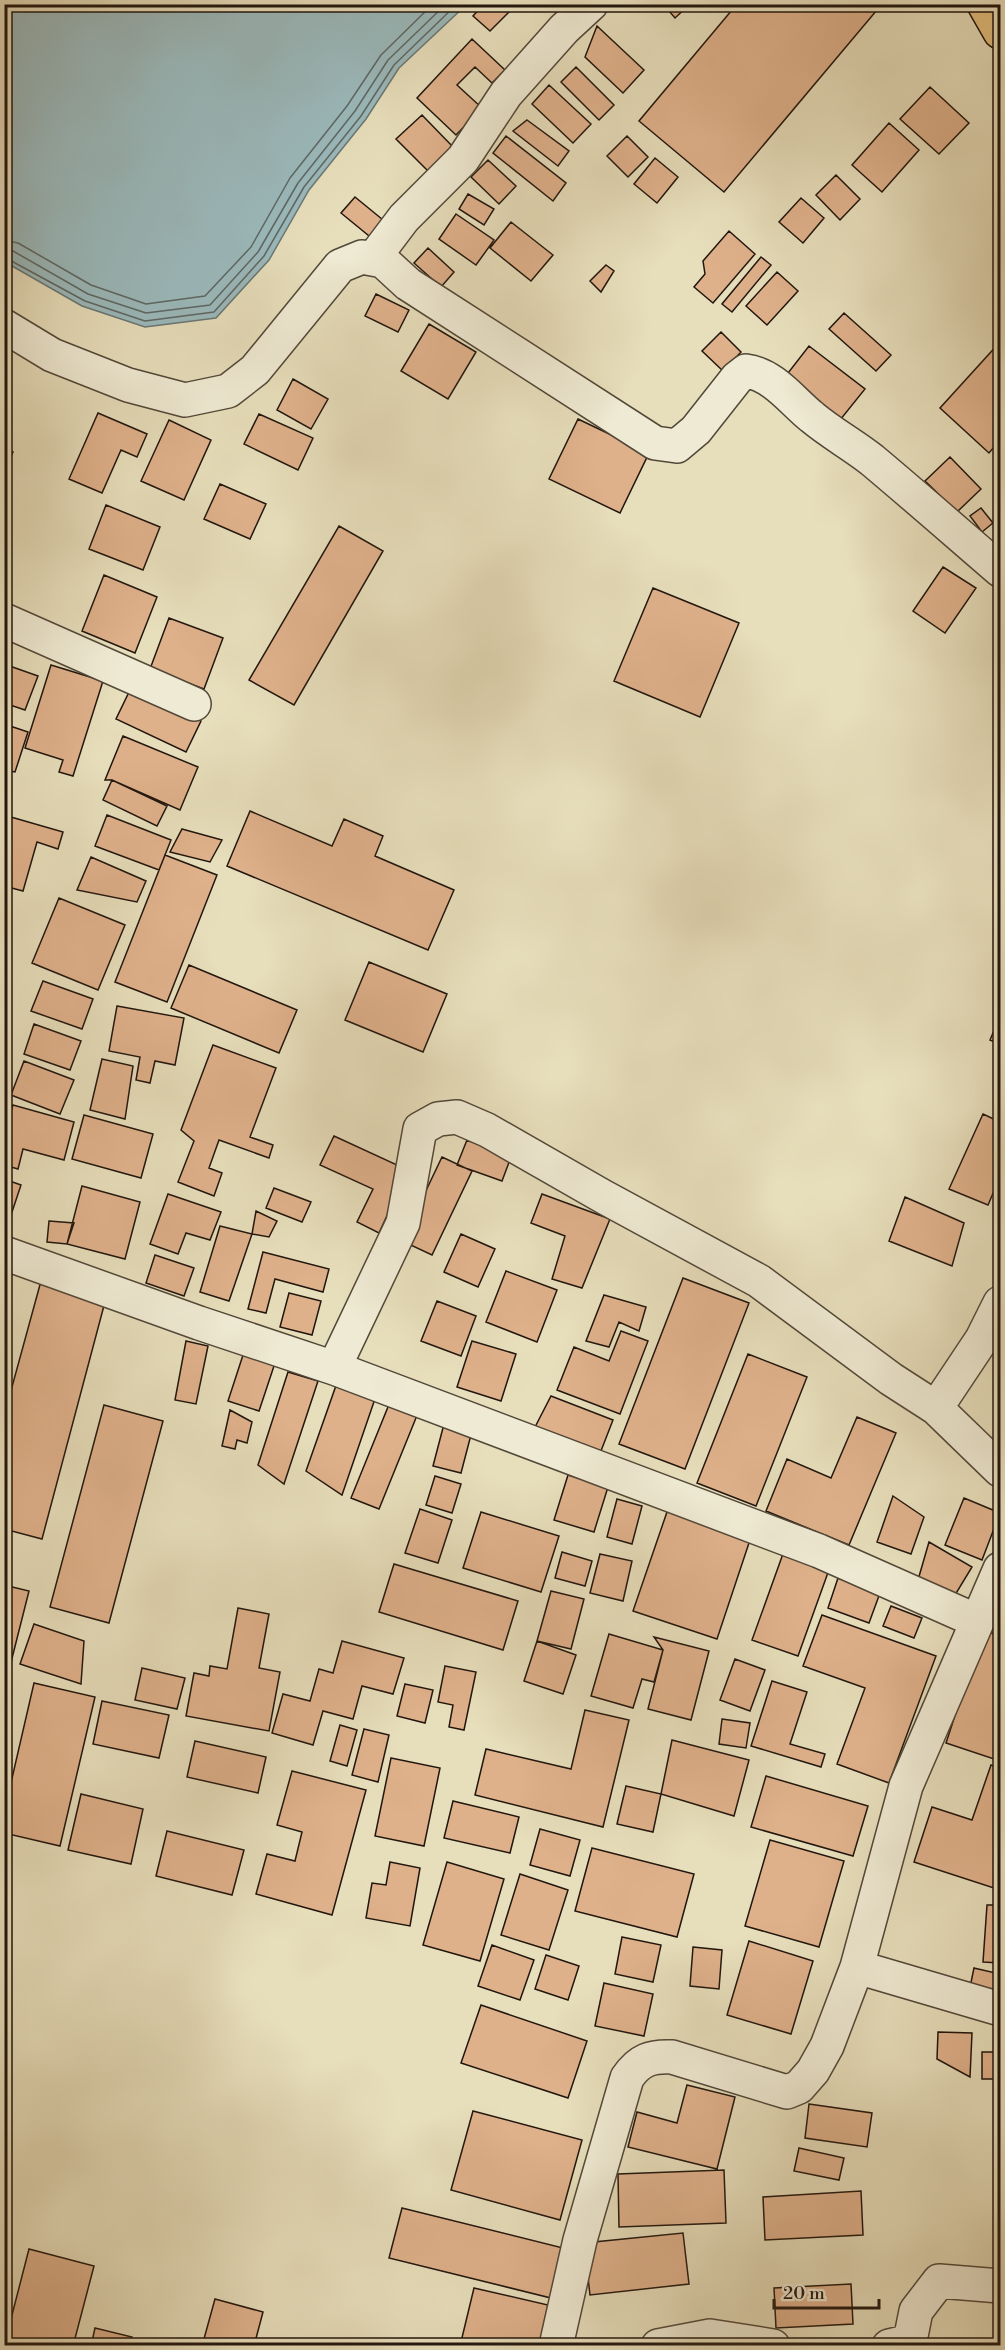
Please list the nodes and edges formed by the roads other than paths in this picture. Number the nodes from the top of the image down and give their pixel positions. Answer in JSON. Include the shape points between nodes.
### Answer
{"nodes":[{"id":1,"x":591,"y":4,"type":"edge"},
{"id":2,"x":984,"y":4,"type":"edge"},
{"id":3,"x":1000,"y":32,"type":"edge"},
{"id":4,"x":373,"y":259,"type":"junction"},
{"id":5,"x":4,"y":326,"type":"edge"},
{"id":6,"x":1000,"y":570,"type":"edge"},
{"id":7,"x":4,"y":620,"type":"edge"},
{"id":8,"x":194,"y":704,"type":"dead end"},
{"id":9,"x":4,"y":1252,"type":"edge"},
{"id":10,"x":1000,"y":1303,"type":"edge"},
{"id":11,"x":333,"y":1368,"type":"junction"},
{"id":12,"x":936,"y":1407,"type":"junction"},
{"id":13,"x":1000,"y":1470,"type":"edge"},
{"id":14,"x":1000,"y":1569,"type":"edge"},
{"id":15,"x":977,"y":1620,"type":"junction"},
{"id":16,"x":857,"y":1967,"type":"junction"},
{"id":17,"x":1000,"y":2009,"type":"edge"},
{"id":18,"x":1000,"y":2286,"type":"edge"},
{"id":19,"x":556,"y":2346,"type":"edge"},
{"id":20,"x":658,"y":2346,"type":"edge"},
{"id":21,"x":772,"y":2346,"type":"edge"},
{"id":22,"x":889,"y":2346,"type":"edge"}],
"edges":[{"from":1,"to":4,"type":"street","via":[[506,94],[463,159],[404,218]]},
{"from":2,"to":3,"type":"main road"},
{"from":4,"to":5,"type":"street","via":[[362,257],[340,266],[269,354],[228,391],[185,400],[128,385],[52,355]]},
{"from":4,"to":6,"type":"street","via":[[383,261],[408,284],[654,443],[677,446],[696,430],[737,378],[746,371],[758,373],[870,459]]},
{"from":7,"to":8,"type":"street"},
{"from":9,"to":11,"type":"street"},
{"from":10,"to":12,"type":"street","via":[[982,1339]]},
{"from":11,"to":12,"type":"street","via":[[403,1223],[420,1129],[438,1119],[457,1117],[759,1281],[891,1379]]},
{"from":11,"to":15,"type":"street","via":[[819,1551]]},
{"from":12,"to":13,"type":"street"},
{"from":14,"to":15,"type":"street"},
{"from":15,"to":16,"type":"street","via":[[906,1786]]},
{"from":16,"to":17,"type":"street"},
{"from":16,"to":19,"type":"street","via":[[827,2046],[799,2087],[787,2092],[672,2057],[654,2056],[634,2067],[627,2078],[580,2240]]},
{"from":18,"to":22,"type":"street","via":[[939,2282],[916,2311],[910,2341]]},
{"from":20,"to":21,"type":"street","via":[[710,2336]]}]}
